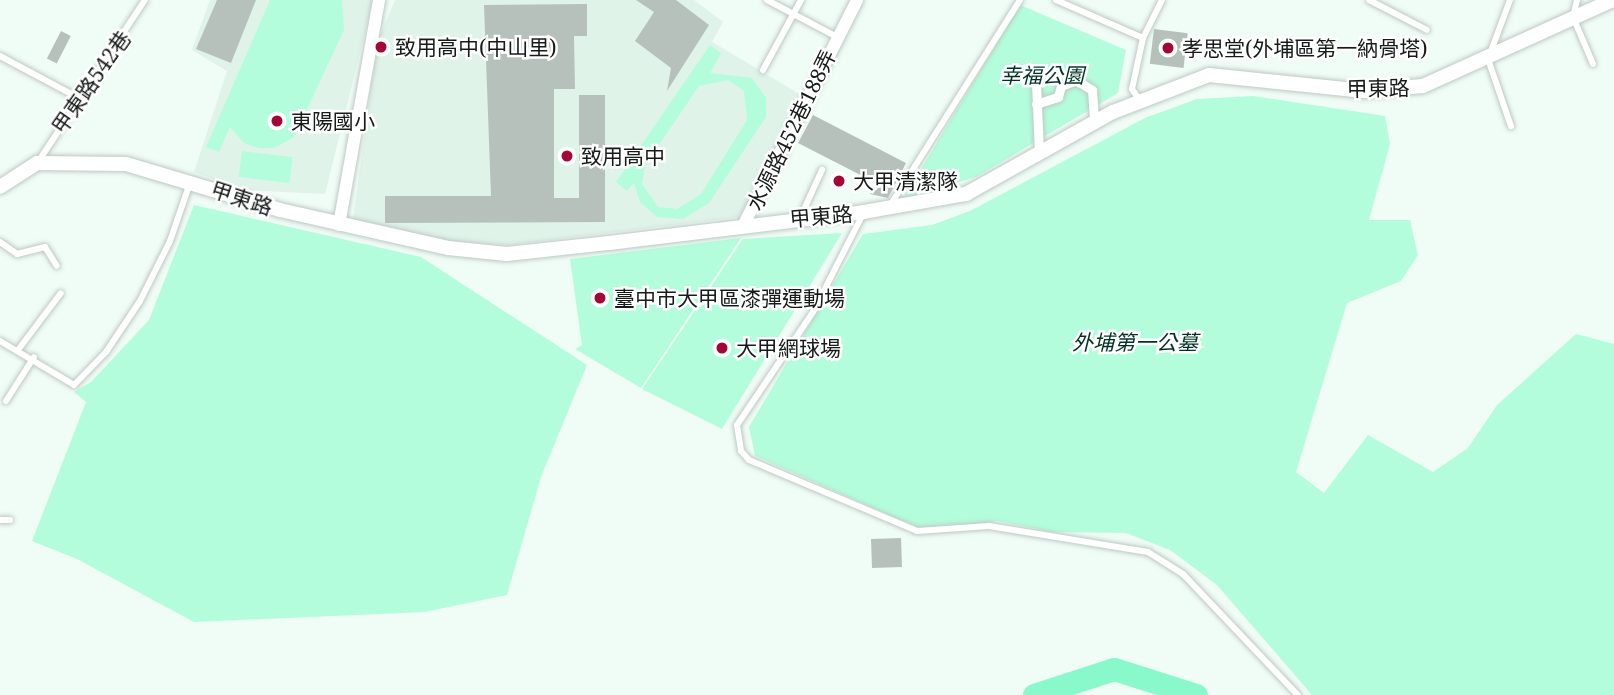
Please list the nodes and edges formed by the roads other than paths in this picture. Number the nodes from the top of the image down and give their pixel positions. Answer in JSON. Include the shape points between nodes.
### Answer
{"nodes":[{"id":1,"x":145,"y":0,"type":"edge"},
{"id":2,"x":379,"y":0,"type":"edge"},
{"id":3,"x":767,"y":0,"type":"edge"},
{"id":4,"x":801,"y":0,"type":"edge"},
{"id":5,"x":857,"y":0,"type":"edge"},
{"id":6,"x":1020,"y":0,"type":"edge"},
{"id":7,"x":1056,"y":0,"type":"edge"},
{"id":8,"x":1162,"y":0,"type":"edge"},
{"id":9,"x":1369,"y":0,"type":"edge"},
{"id":10,"x":1510,"y":0,"type":"edge"},
{"id":11,"x":1577,"y":0,"type":"edge"},
{"id":12,"x":1613,"y":0,"type":"edge"},
{"id":13,"x":1070,"y":3,"type":"edge"},
{"id":14,"x":793,"y":14,"type":"junction"},
{"id":15,"x":1573,"y":17,"type":"junction"},
{"id":16,"x":1427,"y":30,"type":"dead end"},
{"id":17,"x":837,"y":37,"type":"junction"},
{"id":18,"x":1143,"y":38,"type":"junction"},
{"id":19,"x":0,"y":56,"type":"edge"},
{"id":20,"x":1488,"y":58,"type":"junction"},
{"id":21,"x":1593,"y":64,"type":"dead end"},
{"id":22,"x":763,"y":71,"type":"dead end"},
{"id":23,"x":1036,"y":83,"type":"dead end"},
{"id":24,"x":79,"y":98,"type":"junction"},
{"id":25,"x":1140,"y":101,"type":"junction"},
{"id":26,"x":1036,"y":104,"type":"junction"},
{"id":27,"x":1094,"y":122,"type":"junction"},
{"id":28,"x":1511,"y":126,"type":"dead end"},
{"id":29,"x":1039,"y":153,"type":"junction"},
{"id":30,"x":37,"y":163,"type":"junction"},
{"id":31,"x":822,"y":170,"type":"dead end"},
{"id":32,"x":191,"y":181,"type":"junction"},
{"id":33,"x":0,"y":187,"type":"edge"},
{"id":34,"x":890,"y":206,"type":"junction"},
{"id":35,"x":864,"y":212,"type":"junction"},
{"id":36,"x":800,"y":218,"type":"junction"},
{"id":37,"x":744,"y":224,"type":"junction"},
{"id":38,"x":339,"y":225,"type":"junction"},
{"id":39,"x":0,"y":242,"type":"edge"},
{"id":40,"x":57,"y":266,"type":"dead end"},
{"id":41,"x":61,"y":293,"type":"dead end"},
{"id":42,"x":0,"y":341,"type":"edge"},
{"id":43,"x":18,"y":350,"type":"junction"},
{"id":44,"x":34,"y":358,"type":"junction"},
{"id":45,"x":6,"y":401,"type":"dead end"},
{"id":46,"x":0,"y":520,"type":"edge"},
{"id":47,"x":10,"y":520,"type":"dead end"},
{"id":48,"x":1298,"y":695,"type":"edge"}],
"edges":[{"from":1,"to":24,"type":"lane","name":"甲東路542巷"},
{"from":2,"to":38,"type":"street"},
{"from":3,"to":14,"type":"lane","name":"水源路452巷188弄"},
{"from":4,"to":14,"type":"lane"},
{"from":5,"to":17,"type":"street","name":"水源路452巷188弄"},
{"from":6,"to":34,"type":"lane"},
{"from":7,"to":13,"type":"lane"},
{"from":8,"to":18,"type":"lane"},
{"from":9,"to":16,"type":"lane"},
{"from":10,"to":20,"type":"lane"},
{"from":11,"to":15,"type":"lane"},
{"from":12,"to":15,"type":"street","name":"甲東路"},
{"from":13,"to":18,"type":"lane"},
{"from":14,"to":17,"type":"lane","name":"水源路452巷188弄"},
{"from":14,"to":22,"type":"lane"},
{"from":15,"to":20,"type":"street","name":"甲東路"},
{"from":15,"to":21,"type":"lane"},
{"from":17,"to":37,"type":"street","name":"水源路452巷188弄"},
{"from":18,"to":25,"type":"lane","via":[[1132,89]]},
{"from":19,"to":24,"type":"lane"},
{"from":20,"to":25,"type":"street","name":"甲東路","via":[[1423,86],[1393,90],[1326,88],[1228,74],[1209,75]]},
{"from":20,"to":28,"type":"lane"},
{"from":23,"to":26,"type":"street"},
{"from":24,"to":30,"type":"lane","name":"甲東路542巷"},
{"from":25,"to":27,"type":"street","name":"甲東路"},
{"from":26,"to":27,"type":"street","via":[[1058,97],[1061,86],[1076,80],[1092,90]]},
{"from":26,"to":29,"type":"street"},
{"from":27,"to":29,"type":"street","name":"甲東路"},
{"from":29,"to":34,"type":"street","name":"甲東路","via":[[966,194]]},
{"from":30,"to":32,"type":"street","name":"甲東路","via":[[126,164]]},
{"from":30,"to":33,"type":"street"},
{"from":31,"to":36,"type":"lane"},
{"from":32,"to":38,"type":"street","name":"甲東路"},
{"from":32,"to":44,"type":"lane","via":[[170,242],[106,352],[74,385]]},
{"from":34,"to":35,"type":"street","name":"甲東路"},
{"from":35,"to":36,"type":"street","name":"甲東路"},
{"from":35,"to":48,"type":"lane","via":[[813,312],[737,425],[741,451],[749,460],[917,531],[989,526],[1148,552],[1168,561]]},
{"from":36,"to":37,"type":"street","name":"甲東路"},
{"from":37,"to":38,"type":"street","name":"甲東路","via":[[507,254]]},
{"from":39,"to":40,"type":"lane","via":[[18,254],[45,247]]},
{"from":41,"to":43,"type":"lane"},
{"from":42,"to":43,"type":"lane"},
{"from":43,"to":44,"type":"lane"},
{"from":44,"to":45,"type":"lane"},
{"from":46,"to":47,"type":"lane"}]}
